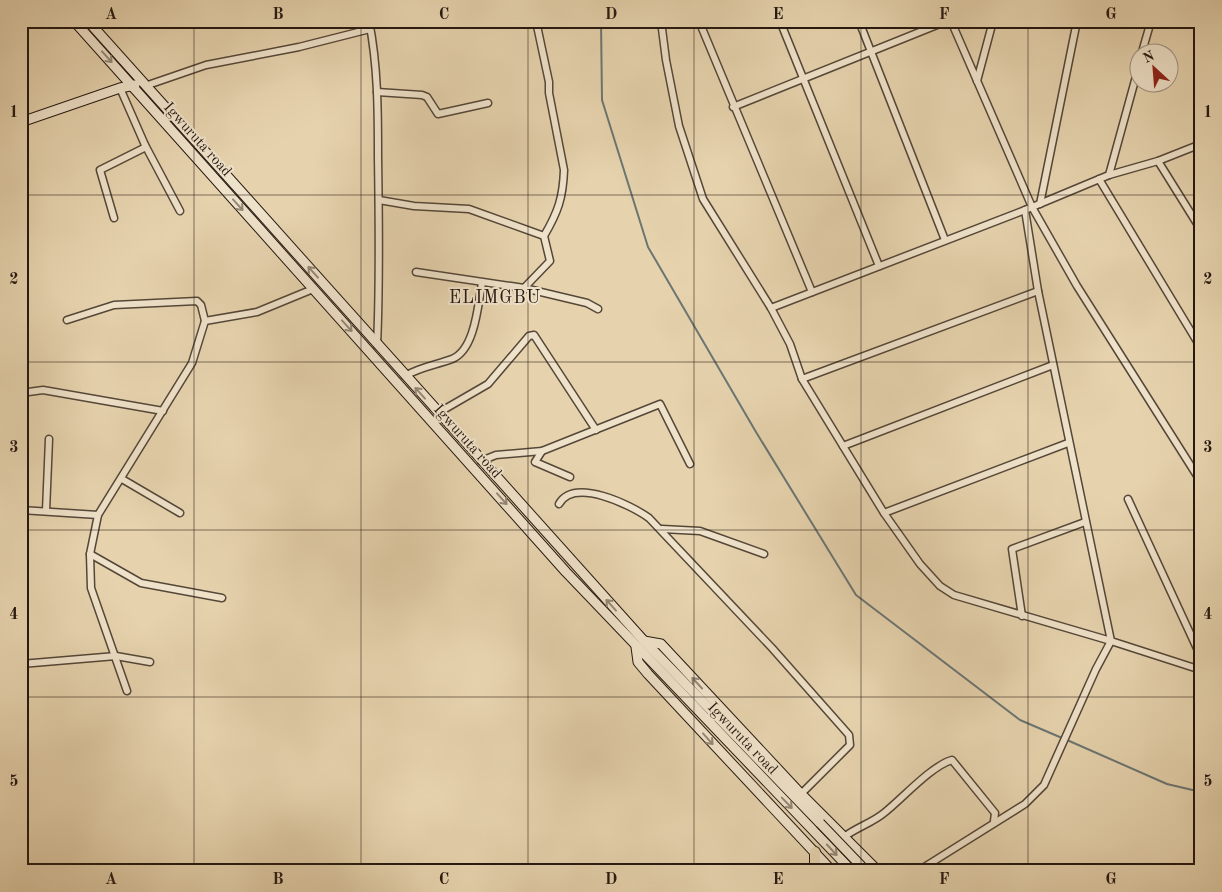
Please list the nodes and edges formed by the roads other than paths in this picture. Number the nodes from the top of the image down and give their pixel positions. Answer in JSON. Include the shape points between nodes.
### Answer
{"nodes":[{"id":1,"x":74,"y":21,"type":"edge"},
{"id":2,"x":88,"y":21,"type":"edge"},
{"id":3,"x":536,"y":21,"type":"edge"},
{"id":4,"x":661,"y":21,"type":"edge"},
{"id":5,"x":699,"y":21,"type":"edge"},
{"id":6,"x":780,"y":21,"type":"edge"},
{"id":7,"x":859,"y":21,"type":"edge"},
{"id":8,"x":949,"y":21,"type":"edge"},
{"id":9,"x":993,"y":21,"type":"edge"},
{"id":10,"x":1077,"y":21,"type":"edge"},
{"id":11,"x":1151,"y":21,"type":"edge"},
{"id":12,"x":1192,"y":21,"type":"edge"},
{"id":13,"x":1201,"y":24,"type":"edge"},
{"id":14,"x":370,"y":25,"type":"edge"},
{"id":15,"x":1145,"y":42,"type":"edge"},
{"id":16,"x":871,"y":51,"type":"junction"},
{"id":17,"x":802,"y":79,"type":"junction"},
{"id":18,"x":977,"y":80,"type":"junction"},
{"id":19,"x":132,"y":85,"type":"junction"},
{"id":20,"x":145,"y":86,"type":"junction"},
{"id":21,"x":120,"y":88,"type":"junction"},
{"id":22,"x":377,"y":92,"type":"junction"},
{"id":23,"x":1132,"y":92,"type":"edge"},
{"id":24,"x":488,"y":103,"type":"dead end"},
{"id":25,"x":733,"y":107,"type":"junction"},
{"id":26,"x":21,"y":122,"type":"edge"},
{"id":27,"x":1200,"y":142,"type":"edge"},
{"id":28,"x":145,"y":145,"type":"junction"},
{"id":29,"x":1158,"y":161,"type":"junction"},
{"id":30,"x":1109,"y":175,"type":"junction"},
{"id":31,"x":1099,"y":179,"type":"junction"},
{"id":32,"x":379,"y":200,"type":"junction"},
{"id":33,"x":1040,"y":204,"type":"junction"},
{"id":34,"x":1032,"y":207,"type":"junction"},
{"id":35,"x":1024,"y":210,"type":"junction"},
{"id":36,"x":180,"y":212,"type":"dead end"},
{"id":37,"x":114,"y":218,"type":"dead end"},
{"id":38,"x":1201,"y":230,"type":"edge"},
{"id":39,"x":544,"y":236,"type":"junction"},
{"id":40,"x":945,"y":240,"type":"junction"},
{"id":41,"x":879,"y":266,"type":"junction"},
{"id":42,"x":416,"y":272,"type":"dead end"},
{"id":43,"x":482,"y":283,"type":"junction"},
{"id":44,"x":524,"y":288,"type":"junction"},
{"id":45,"x":313,"y":289,"type":"junction"},
{"id":46,"x":1038,"y":291,"type":"junction"},
{"id":47,"x":812,"y":292,"type":"junction"},
{"id":48,"x":598,"y":308,"type":"dead end"},
{"id":49,"x":771,"y":308,"type":"junction"},
{"id":50,"x":67,"y":320,"type":"dead end"},
{"id":51,"x":205,"y":322,"type":"junction"},
{"id":52,"x":377,"y":345,"type":"junction"},
{"id":53,"x":1201,"y":348,"type":"edge"},
{"id":54,"x":1053,"y":366,"type":"junction"},
{"id":55,"x":405,"y":376,"type":"junction"},
{"id":56,"x":802,"y":379,"type":"junction"},
{"id":57,"x":21,"y":393,"type":"edge"},
{"id":58,"x":162,"y":412,"type":"junction"},
{"id":59,"x":438,"y":413,"type":"junction"},
{"id":60,"x":596,"y":430,"type":"junction"},
{"id":61,"x":49,"y":438,"type":"dead end"},
{"id":62,"x":1068,"y":443,"type":"junction"},
{"id":63,"x":844,"y":446,"type":"junction"},
{"id":64,"x":542,"y":451,"type":"junction"},
{"id":65,"x":482,"y":461,"type":"junction"},
{"id":66,"x":690,"y":464,"type":"dead end"},
{"id":67,"x":570,"y":477,"type":"dead end"},
{"id":68,"x":122,"y":480,"type":"junction"},
{"id":69,"x":1201,"y":482,"type":"edge"},
{"id":70,"x":1128,"y":499,"type":"dead end"},
{"id":71,"x":559,"y":504,"type":"dead end"},
{"id":72,"x":21,"y":510,"type":"edge"},
{"id":73,"x":46,"y":511,"type":"junction"},
{"id":74,"x":180,"y":513,"type":"dead end"},
{"id":75,"x":884,"y":513,"type":"junction"},
{"id":76,"x":98,"y":515,"type":"junction"},
{"id":77,"x":1084,"y":522,"type":"junction"},
{"id":78,"x":662,"y":529,"type":"junction"},
{"id":79,"x":90,"y":554,"type":"junction"},
{"id":80,"x":764,"y":554,"type":"dead end"},
{"id":81,"x":222,"y":598,"type":"dead end"},
{"id":82,"x":1022,"y":616,"type":"junction"},
{"id":83,"x":1111,"y":641,"type":"junction"},
{"id":84,"x":640,"y":644,"type":"junction"},
{"id":85,"x":116,"y":656,"type":"junction"},
{"id":86,"x":1201,"y":657,"type":"edge"},
{"id":87,"x":150,"y":662,"type":"dead end"},
{"id":88,"x":21,"y":664,"type":"edge"},
{"id":89,"x":1201,"y":670,"type":"edge"},
{"id":90,"x":128,"y":691,"type":"dead end"},
{"id":91,"x":801,"y":794,"type":"junction"},
{"id":92,"x":994,"y":821,"type":"junction"},
{"id":93,"x":844,"y":837,"type":"junction"},
{"id":94,"x":815,"y":852,"type":"junction"},
{"id":95,"x":869,"y":870,"type":"edge"},
{"id":96,"x":815,"y":871,"type":"edge"},
{"id":97,"x":832,"y":871,"type":"edge"},
{"id":98,"x":852,"y":871,"type":"edge"},
{"id":99,"x":907,"y":871,"type":"edge"},
{"id":100,"x":918,"y":871,"type":"edge"}],
"edges":[{"from":1,"to":19,"type":"main road","name":"Igwuruta road","one_way":true},
{"from":2,"to":20,"type":"main road","name":"Igwuruta road"},
{"from":3,"to":39,"type":"street","via":[[564,170],[560,207]]},
{"from":4,"to":49,"type":"street","via":[[672,96],[696,184],[712,217]]},
{"from":5,"to":25,"type":"street"},
{"from":6,"to":17,"type":"street"},
{"from":7,"to":16,"type":"street"},
{"from":8,"to":16,"type":"street"},
{"from":8,"to":18,"type":"street"},
{"from":9,"to":18,"type":"street"},
{"from":10,"to":33,"type":"street"},
{"from":11,"to":15,"type":"street"},
{"from":12,"to":13,"type":"street"},
{"from":14,"to":20,"type":"street","via":[[299,47],[206,65]]},
{"from":14,"to":22,"type":"street"},
{"from":16,"to":17,"type":"street"},
{"from":16,"to":40,"type":"street"},
{"from":17,"to":25,"type":"street"},
{"from":17,"to":41,"type":"street"},
{"from":18,"to":34,"type":"street"},
{"from":19,"to":20,"type":"main road"},
{"from":19,"to":21,"type":"main road"},
{"from":19,"to":45,"type":"main road","name":"Igwuruta road","one_way":true},
{"from":52,"to":20,"type":"main road","name":"Igwuruta road","one_way":true},
{"from":21,"to":26,"type":"main road"},
{"from":21,"to":28,"type":"street"},
{"from":22,"to":24,"type":"street","via":[[408,92],[427,97],[437,114]]},
{"from":22,"to":32,"type":"street"},
{"from":23,"to":30,"type":"street"},
{"from":25,"to":47,"type":"street"},
{"from":27,"to":29,"type":"street"},
{"from":28,"to":36,"type":"street"},
{"from":28,"to":37,"type":"street","via":[[100,170]]},
{"from":29,"to":30,"type":"street"},
{"from":29,"to":38,"type":"street"},
{"from":30,"to":31,"type":"street"},
{"from":31,"to":33,"type":"street"},
{"from":31,"to":53,"type":"street"},
{"from":32,"to":39,"type":"street","via":[[469,210]]},
{"from":32,"to":52,"type":"street"},
{"from":33,"to":34,"type":"street"},
{"from":34,"to":35,"type":"street"},
{"from":34,"to":69,"type":"street","via":[[1087,302]]},
{"from":35,"to":40,"type":"street"},
{"from":35,"to":46,"type":"street"},
{"from":39,"to":44,"type":"street","via":[[550,261]]},
{"from":40,"to":41,"type":"street"},
{"from":41,"to":47,"type":"street"},
{"from":42,"to":43,"type":"street"},
{"from":43,"to":44,"type":"street"},
{"from":43,"to":55,"type":"street","via":[[467,347],[454,358]]},
{"from":44,"to":48,"type":"street"},
{"from":45,"to":51,"type":"street","via":[[257,312]]},
{"from":45,"to":84,"type":"main road","name":"Igwuruta road","one_way":true},
{"from":46,"to":54,"type":"street"},
{"from":46,"to":56,"type":"street"},
{"from":47,"to":49,"type":"street"},
{"from":49,"to":56,"type":"street","via":[[790,344]]},
{"from":50,"to":51,"type":"street","via":[[114,305],[196,301],[201,306]]},
{"from":51,"to":58,"type":"street","via":[[192,362]]},
{"from":52,"to":55,"type":"main road","name":"Igwuruta road"},
{"from":54,"to":62,"type":"street"},
{"from":54,"to":63,"type":"street"},
{"from":59,"to":55,"type":"main road","name":"Igwuruta road","one_way":true},
{"from":56,"to":63,"type":"street"},
{"from":57,"to":58,"type":"street","via":[[43,390]]},
{"from":58,"to":68,"type":"street"},
{"from":59,"to":60,"type":"street","via":[[488,384],[529,336],[534,335]]},
{"from":59,"to":65,"type":"main road","name":"Igwuruta road"},
{"from":60,"to":64,"type":"street"},
{"from":60,"to":66,"type":"street","via":[[660,404]]},
{"from":61,"to":73,"type":"street"},
{"from":62,"to":75,"type":"street"},
{"from":62,"to":77,"type":"street"},
{"from":63,"to":75,"type":"street"},
{"from":64,"to":65,"type":"street","via":[[496,455]]},
{"from":64,"to":67,"type":"street","via":[[535,462]]},
{"from":84,"to":65,"type":"main road","name":"Igwuruta road","one_way":true},
{"from":68,"to":74,"type":"street"},
{"from":68,"to":76,"type":"street"},
{"from":70,"to":86,"type":"street"},
{"from":71,"to":78,"type":"street","via":[[562,498],[571,494],[607,497],[636,509]]},
{"from":72,"to":73,"type":"street"},
{"from":73,"to":76,"type":"street"},
{"from":75,"to":82,"type":"street","via":[[920,564],[945,589],[954,595]]},
{"from":76,"to":79,"type":"street"},
{"from":77,"to":82,"type":"street","via":[[1012,549]]},
{"from":77,"to":83,"type":"street"},
{"from":78,"to":80,"type":"street","via":[[700,531]]},
{"from":78,"to":91,"type":"street","via":[[849,735],[850,745]]},
{"from":79,"to":81,"type":"street","via":[[141,583]]},
{"from":79,"to":85,"type":"street","via":[[91,588]]},
{"from":82,"to":83,"type":"street"},
{"from":83,"to":89,"type":"street"},
{"from":83,"to":92,"type":"street","via":[[1044,784],[1025,804]]},
{"from":91,"to":84,"type":"main road","one_way":true,"via":[[661,644]]},
{"from":84,"to":94,"type":"main road","one_way":true,"via":[[638,662],[648,674]]},
{"from":84,"to":95,"type":"main road","name":"Igwuruta road","bridge":true},
{"from":84,"to":98,"type":"main road","name":"Igwuruta road","one_way":true},
{"from":85,"to":87,"type":"street"},
{"from":85,"to":88,"type":"street"},
{"from":85,"to":90,"type":"street"},
{"from":91,"to":93,"type":"main road"},
{"from":92,"to":93,"type":"street","via":[[995,813],[949,760],[884,813]]},
{"from":92,"to":100,"type":"street"},
{"from":93,"to":95,"type":"main road"},
{"from":94,"to":96,"type":"main road"},
{"from":94,"to":97,"type":"main road"},
{"from":95,"to":99,"type":"main road"}]}
